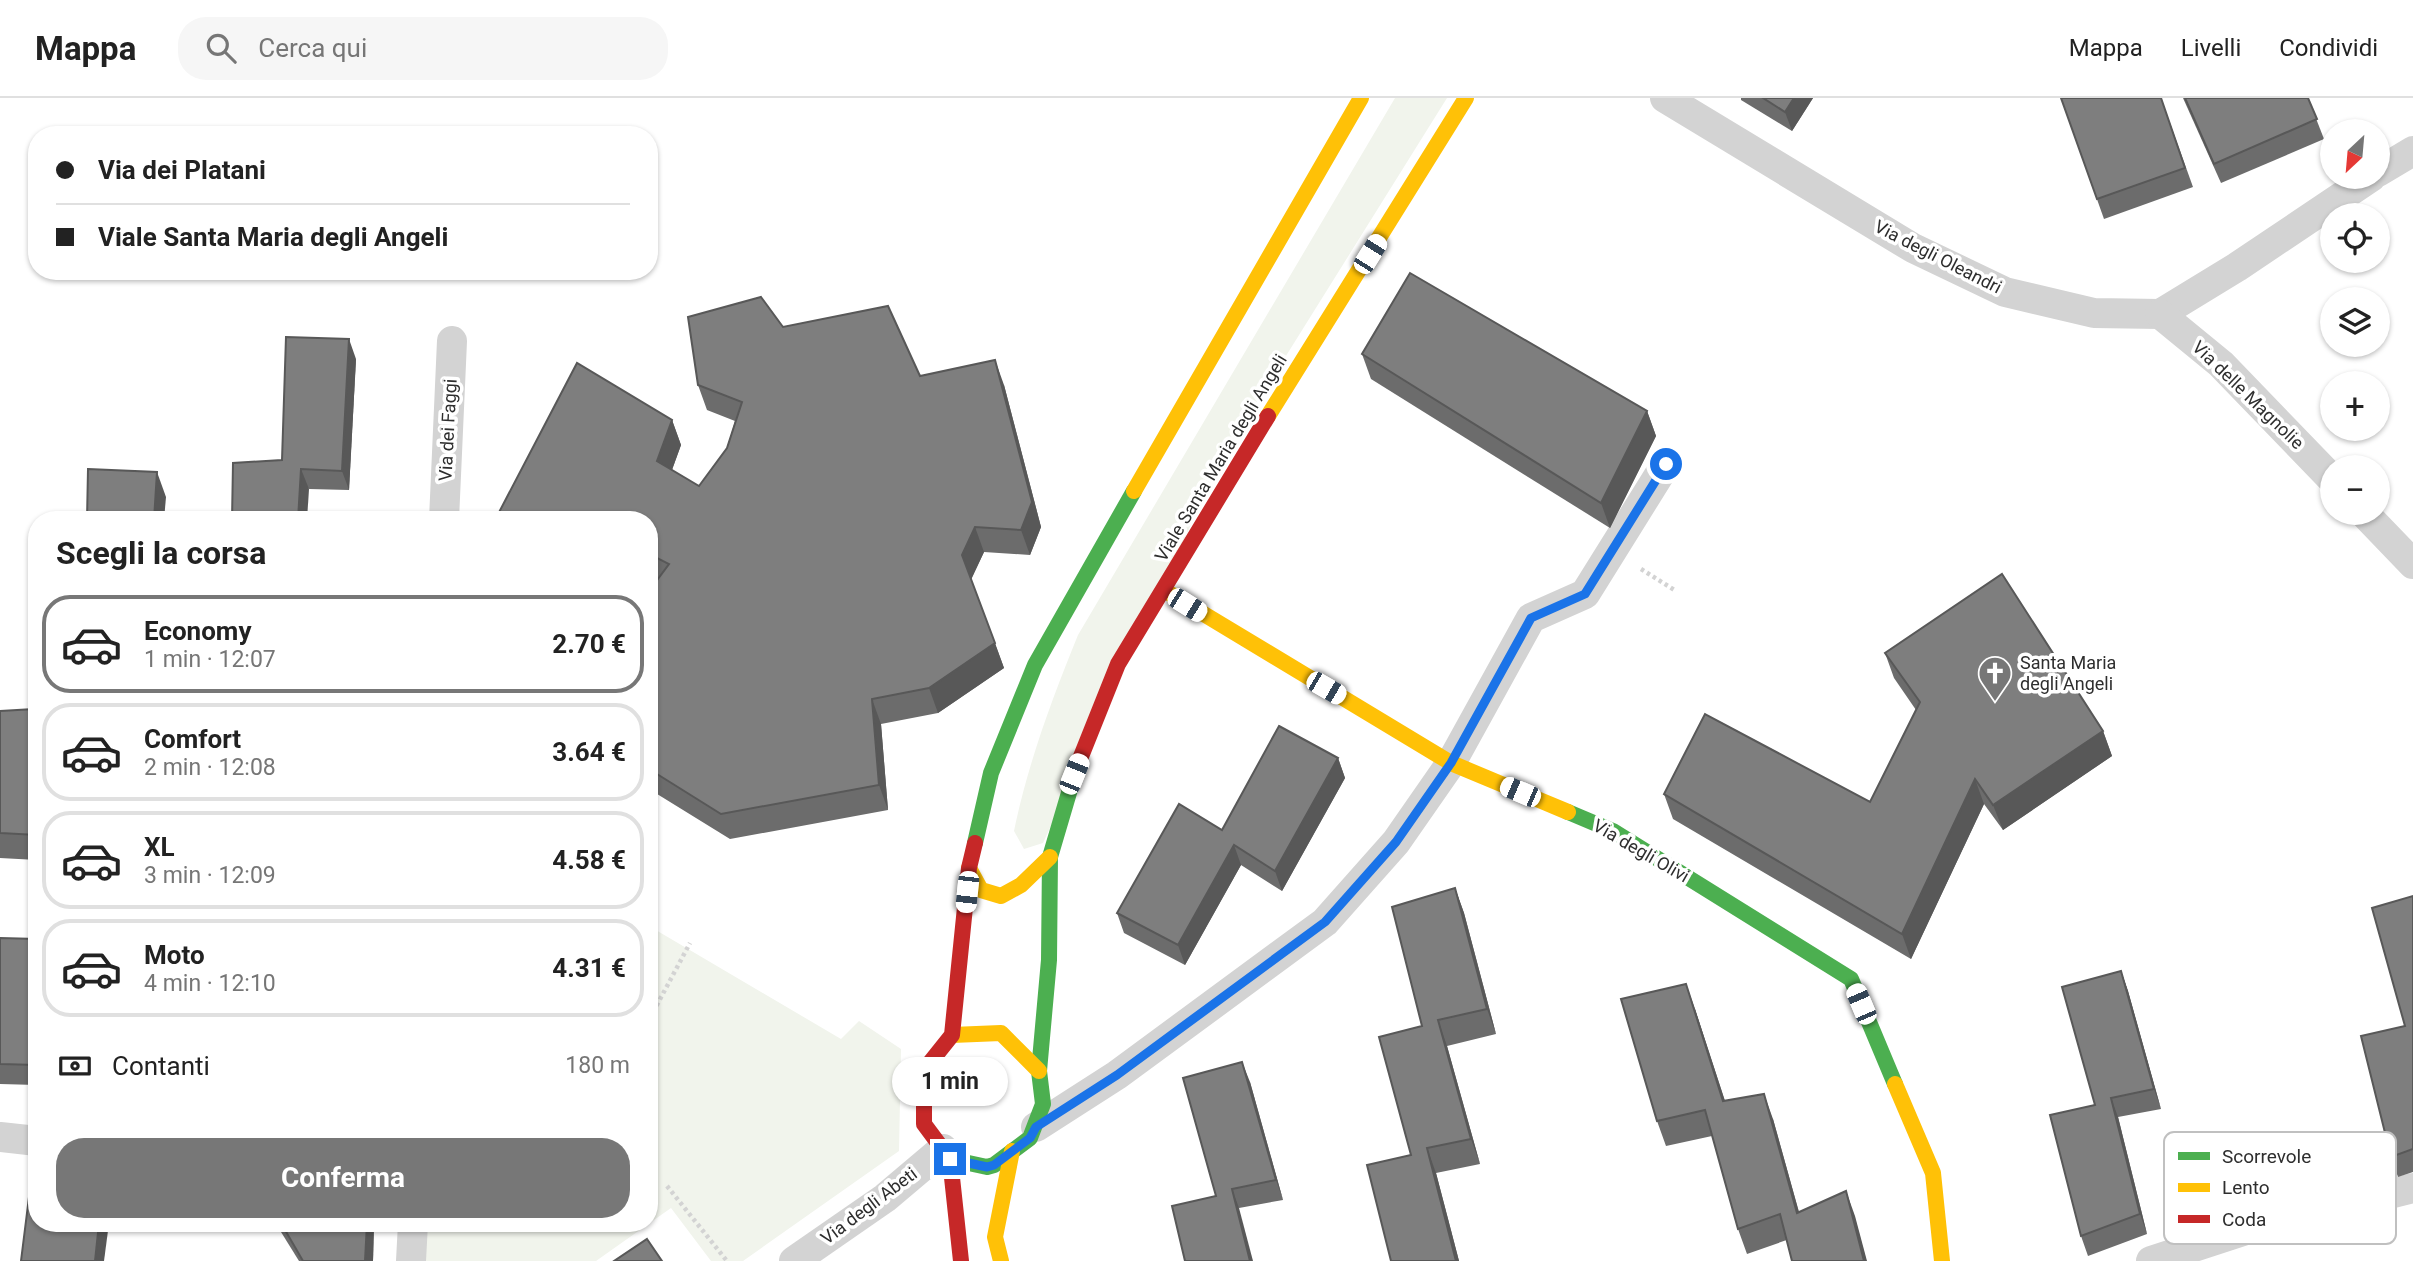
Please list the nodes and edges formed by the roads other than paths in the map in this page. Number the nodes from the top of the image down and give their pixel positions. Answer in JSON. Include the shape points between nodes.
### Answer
{"nodes":[{"id":1,"x":1361,"y":98,"type":"edge"},
{"id":2,"x":1466,"y":98,"type":"edge"},
{"id":3,"x":1665,"y":98,"type":"edge"},
{"id":4,"x":2413,"y":150,"type":"edge"},
{"id":5,"x":2390,"y":164,"type":"edge"},
{"id":6,"x":2353,"y":189,"type":"edge"},
{"id":7,"x":2160,"y":314,"type":"junction"},
{"id":8,"x":452,"y":341,"type":"dead end"},
{"id":9,"x":1666,"y":464,"type":"dead end"},
{"id":10,"x":2320,"y":467,"type":"edge"},
{"id":11,"x":444,"y":511,"type":"edge"},
{"id":12,"x":2376,"y":525,"type":"edge"},
{"id":13,"x":2413,"y":564,"type":"edge"},
{"id":14,"x":1164,"y":590,"type":"junction"},
{"id":15,"x":1451,"y":763,"type":"junction"},
{"id":16,"x":1050,"y":857,"type":"junction"},
{"id":17,"x":970,"y":868,"type":"junction"},
{"id":18,"x":952,"y":1035,"type":"junction"},
{"id":19,"x":1039,"y":1071,"type":"junction"},
{"id":20,"x":1036,"y":1127,"type":"junction"},
{"id":21,"x":0,"y":1137,"type":"edge"},
{"id":22,"x":28,"y":1140,"type":"edge"},
{"id":23,"x":1012,"y":1151,"type":"junction"},
{"id":24,"x":946,"y":1154,"type":"junction"},
{"id":25,"x":2413,"y":1188,"type":"edge"},
{"id":26,"x":2396,"y":1192,"type":"edge"},
{"id":27,"x":413,"y":1232,"type":"edge"},
{"id":28,"x":2203,"y":1244,"type":"edge"},
{"id":29,"x":411,"y":1261,"type":"edge"},
{"id":30,"x":794,"y":1261,"type":"edge"},
{"id":31,"x":961,"y":1261,"type":"edge"},
{"id":32,"x":1001,"y":1261,"type":"edge"},
{"id":33,"x":1942,"y":1261,"type":"edge"},
{"id":34,"x":2151,"y":1261,"type":"edge"}],
"edges":[{"from":1,"to":17,"type":"street","via":[[1035,665],[991,773]]},
{"from":2,"to":14,"type":"street","name":"Viale Santa Maria degli Angeli"},
{"from":3,"to":7,"type":"street","name":"Via degli Oleandri","via":[[1913,248],[2005,292],[2094,313]]},
{"from":4,"to":5,"type":"street"},
{"from":6,"to":7,"type":"street"},
{"from":7,"to":10,"type":"street","name":"Via delle Magnolie","via":[[2221,364]]},
{"from":8,"to":11,"type":"street","name":"Via dei Faggi"},
{"from":9,"to":15,"type":"street","via":[[1585,594],[1531,618]]},
{"from":12,"to":13,"type":"street"},
{"from":14,"to":15,"type":"street","name":"Via degli Olivi"},
{"from":14,"to":16,"type":"street","name":"Viale Santa Maria degli Angeli","via":[[1118,664],[1074,774]]},
{"from":15,"to":20,"type":"street","via":[[1396,842],[1325,922],[1117,1075]]},
{"from":15,"to":33,"type":"street","name":"Via degli Olivi","via":[[1613,831],[1851,979],[1933,1173]]},
{"from":16,"to":17,"type":"street","name":"Viale Santa Maria degli Angeli","via":[[1021,885],[1001,896],[981,890]]},
{"from":16,"to":19,"type":"street","name":"Viale Santa Maria degli Angeli","via":[[1049,960]]},
{"from":17,"to":18,"type":"street"},
{"from":18,"to":19,"type":"street","via":[[1000,1033]]},
{"from":18,"to":24,"type":"street","via":[[924,1070],[925,1124]]},
{"from":19,"to":20,"type":"street","name":"Viale Santa Maria degli Angeli","via":[[1043,1104]]},
{"from":20,"to":23,"type":"street","via":[[1030,1138]]},
{"from":21,"to":22,"type":"street"},
{"from":23,"to":24,"type":"street","via":[[987,1167]]},
{"from":23,"to":32,"type":"street","via":[[995,1237]]},
{"from":24,"to":30,"type":"street","name":"Via degli Abeti"},
{"from":24,"to":31,"type":"street"},
{"from":25,"to":26,"type":"street"},
{"from":27,"to":29,"type":"street"},
{"from":28,"to":34,"type":"street"}]}
